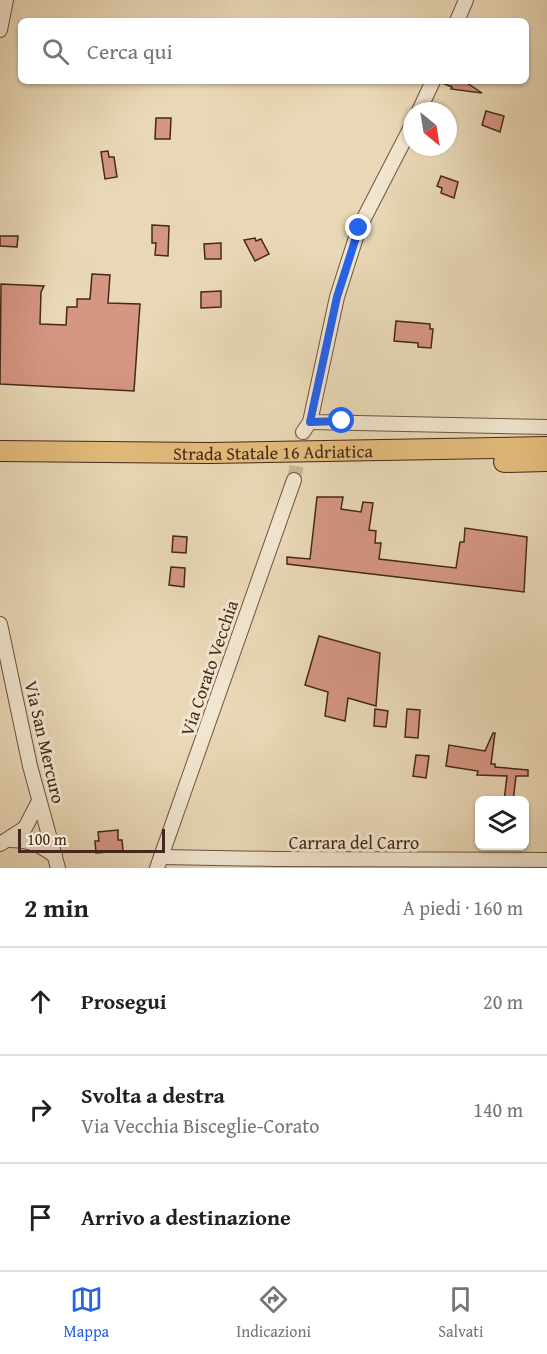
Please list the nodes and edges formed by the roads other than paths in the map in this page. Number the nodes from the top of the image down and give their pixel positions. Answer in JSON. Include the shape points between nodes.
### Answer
{"nodes":[{"id":1,"x":6,"y":0,"type":"edge"},
{"id":2,"x":466,"y":0,"type":"edge"},
{"id":3,"x":458,"y":18,"type":"edge"},
{"id":4,"x":0,"y":30,"type":"edge"},
{"id":5,"x":432,"y":84,"type":"edge"},
{"id":6,"x":423,"y":102,"type":"edge"},
{"id":7,"x":403,"y":142,"type":"edge"},
{"id":8,"x":547,"y":427,"type":"edge"},
{"id":9,"x":547,"y":447,"type":"edge"},
{"id":10,"x":0,"y":451,"type":"edge"},
{"id":11,"x":547,"y":461,"type":"edge"},
{"id":12,"x":0,"y":463,"type":"edge"},
{"id":13,"x":294,"y":480,"type":"tunnel mouth"},
{"id":14,"x":1,"y":633,"type":"edge"},
{"id":15,"x":39,"y":801,"type":"junction"},
{"id":16,"x":47,"y":829,"type":"junction"},
{"id":17,"x":26,"y":834,"type":"junction"},
{"id":18,"x":4,"y":842,"type":"edge"},
{"id":19,"x":547,"y":860,"type":"edge"},
{"id":20,"x":56,"y":862,"type":"edge"},
{"id":21,"x":159,"y":863,"type":"edge"},
{"id":22,"x":420,"y":864,"type":"edge"}],
"edges":[{"from":1,"to":4,"type":"street"},
{"from":2,"to":3,"type":"street"},
{"from":5,"to":6,"type":"street"},
{"from":7,"to":8,"type":"street","via":[[359,228],[337,297],[306,427]]},
{"from":9,"to":10,"type":"highway","name":"Strada Statale 16 Adriatica","via":[[209,453]]},
{"from":11,"to":12,"type":"highway","name":"Strada Statale 16 Adriatica"},
{"from":13,"to":21,"type":"street","name":"Via Corato Vecchia"},
{"from":14,"to":15,"type":"street","name":"Via San Mercuro"},
{"from":15,"to":16,"type":"street","name":"Via San Mercuro"},
{"from":15,"to":17,"type":"street"},
{"from":16,"to":17,"type":"street","via":[[37,826]]},
{"from":16,"to":20,"type":"street","name":"Via San Mercuro"},
{"from":17,"to":18,"type":"street"},
{"from":17,"to":20,"type":"street"},
{"from":19,"to":22,"type":"street","name":"Carrara del Carro"},
{"from":21,"to":22,"type":"street","name":"Carrara del Carro"}]}
